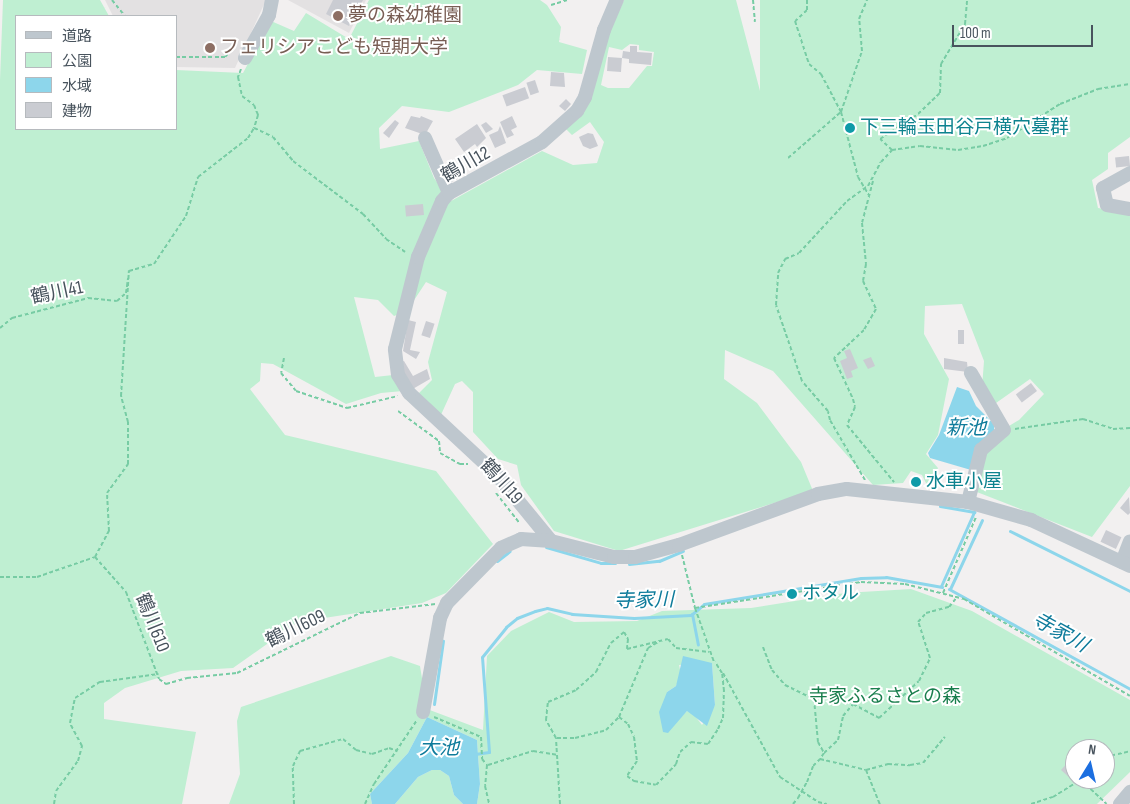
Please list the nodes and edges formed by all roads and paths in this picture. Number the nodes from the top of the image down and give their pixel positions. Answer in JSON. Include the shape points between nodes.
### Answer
{"nodes":[{"id":1,"x":112,"y":0,"type":"edge"},
{"id":2,"x":272,"y":0,"type":"edge"},
{"id":3,"x":567,"y":0,"type":"edge"},
{"id":4,"x":617,"y":0,"type":"edge"},
{"id":5,"x":753,"y":0,"type":"edge"},
{"id":6,"x":807,"y":0,"type":"edge"},
{"id":7,"x":867,"y":0,"type":"edge"},
{"id":8,"x":968,"y":0,"type":"edge"},
{"id":9,"x":551,"y":5,"type":"dead end"},
{"id":10,"x":124,"y":15,"type":"edge"},
{"id":11,"x":755,"y":22,"type":"dead end"},
{"id":12,"x":235,"y":44,"type":"dead end"},
{"id":13,"x":178,"y":57,"type":"edge"},
{"id":14,"x":245,"y":58,"type":"joint"},
{"id":15,"x":1130,"y":84,"type":"edge"},
{"id":16,"x":840,"y":112,"type":"junction"},
{"id":17,"x":254,"y":128,"type":"junction"},
{"id":18,"x":425,"y":138,"type":"dead end"},
{"id":19,"x":892,"y":150,"type":"junction"},
{"id":20,"x":788,"y":158,"type":"dead end"},
{"id":21,"x":1130,"y":173,"type":"edge"},
{"id":22,"x":873,"y":181,"type":"junction"},
{"id":23,"x":449,"y":193,"type":"junction"},
{"id":24,"x":870,"y":195,"type":"junction"},
{"id":25,"x":1130,"y":209,"type":"edge"},
{"id":26,"x":406,"y":252,"type":"dead end"},
{"id":27,"x":129,"y":270,"type":"junction"},
{"id":28,"x":0,"y":328,"type":"edge"},
{"id":29,"x":284,"y":358,"type":"dead end"},
{"id":30,"x":971,"y":373,"type":"dead end"},
{"id":31,"x":401,"y":396,"type":"dead end"},
{"id":32,"x":398,"y":412,"type":"dead end"},
{"id":33,"x":1130,"y":428,"type":"edge"},
{"id":34,"x":1004,"y":430,"type":"junction"},
{"id":35,"x":474,"y":468,"type":"dead end"},
{"id":36,"x":871,"y":490,"type":"junction"},
{"id":37,"x":494,"y":491,"type":"dead end"},
{"id":38,"x":903,"y":494,"type":"junction"},
{"id":39,"x":975,"y":504,"type":"junction"},
{"id":40,"x":544,"y":540,"type":"junction"},
{"id":41,"x":1130,"y":541,"type":"edge"},
{"id":42,"x":679,"y":545,"type":"junction"},
{"id":43,"x":94,"y":557,"type":"junction"},
{"id":44,"x":1126,"y":564,"type":"edge"},
{"id":45,"x":0,"y":576,"type":"edge"},
{"id":46,"x":943,"y":593,"type":"junction"},
{"id":47,"x":957,"y":597,"type":"junction"},
{"id":48,"x":447,"y":603,"type":"junction"},
{"id":49,"x":695,"y":608,"type":"junction"},
{"id":50,"x":658,"y":642,"type":"junction"},
{"id":51,"x":763,"y":647,"type":"dead end"},
{"id":52,"x":709,"y":652,"type":"junction"},
{"id":53,"x":715,"y":662,"type":"junction"},
{"id":54,"x":158,"y":674,"type":"junction"},
{"id":55,"x":160,"y":679,"type":"joint"},
{"id":56,"x":1130,"y":696,"type":"edge"},
{"id":57,"x":423,"y":712,"type":"junction"},
{"id":58,"x":619,"y":717,"type":"junction"},
{"id":59,"x":945,"y":736,"type":"dead end"},
{"id":60,"x":556,"y":738,"type":"junction"},
{"id":61,"x":399,"y":751,"type":"junction"},
{"id":62,"x":1130,"y":751,"type":"edge"},
{"id":63,"x":824,"y":753,"type":"junction"},
{"id":64,"x":558,"y":755,"type":"junction"},
{"id":65,"x":1115,"y":755,"type":"edge"},
{"id":66,"x":820,"y":759,"type":"junction"},
{"id":67,"x":487,"y":765,"type":"junction"},
{"id":68,"x":866,"y":770,"type":"junction"},
{"id":69,"x":1067,"y":789,"type":"edge"},
{"id":70,"x":1091,"y":789,"type":"edge"},
{"id":71,"x":1130,"y":792,"type":"edge"},
{"id":72,"x":54,"y":804,"type":"edge"},
{"id":73,"x":294,"y":804,"type":"edge"},
{"id":74,"x":365,"y":804,"type":"edge"},
{"id":75,"x":489,"y":804,"type":"edge"},
{"id":76,"x":560,"y":804,"type":"edge"},
{"id":77,"x":794,"y":804,"type":"edge"},
{"id":78,"x":827,"y":804,"type":"edge"},
{"id":79,"x":880,"y":804,"type":"edge"},
{"id":80,"x":1031,"y":804,"type":"edge"},
{"id":81,"x":1107,"y":804,"type":"edge"},
{"id":82,"x":1120,"y":804,"type":"edge"}],
"edges":[{"from":1,"to":10,"type":"path"},
{"from":2,"to":14,"type":"street","via":[[269,15]]},
{"from":3,"to":9,"type":"path"},
{"from":4,"to":23,"type":"street","name":"鶴川12","via":[[604,30],[585,97],[577,111],[518,158]]},
{"from":5,"to":11,"type":"path"},
{"from":6,"to":16,"type":"path","via":[[807,10],[795,21],[808,64],[821,74]]},
{"from":7,"to":16,"type":"path","via":[[859,19],[862,51]]},
{"from":8,"to":19,"type":"path","via":[[965,24],[941,64],[940,93],[918,114],[880,139]]},
{"from":12,"to":13,"type":"path","via":[[225,58]]},
{"from":14,"to":17,"type":"path","via":[[238,77],[242,96],[254,105],[258,115]]},
{"from":15,"to":19,"type":"path","via":[[1098,89],[1060,104],[1035,122],[983,146],[958,150],[920,146]]},
{"from":16,"to":20,"type":"path"},
{"from":16,"to":24,"type":"path","via":[[858,177]]},
{"from":17,"to":26,"type":"path","via":[[273,138],[293,161],[363,214],[386,239]]},
{"from":17,"to":27,"type":"path","via":[[248,138],[198,177],[186,216],[154,264]]},
{"from":18,"to":23,"type":"street"},
{"from":19,"to":22,"type":"path","via":[[881,162]]},
{"from":21,"to":25,"type":"street","via":[[1102,188],[1107,205]]},
{"from":22,"to":24,"type":"path"},
{"from":22,"to":36,"type":"path","via":[[847,201],[799,253],[785,259],[778,273],[776,304],[802,381],[828,411],[830,420]]},
{"from":23,"to":40,"type":"street","name":"鶴川12","via":[[442,201],[418,257],[394,349],[395,366],[403,384],[431,416],[498,475]]},
{"from":24,"to":38,"type":"path","via":[[862,222],[866,264],[863,281],[876,309],[864,330],[834,358],[855,407],[847,425]]},
{"from":27,"to":28,"type":"path","name":"鶴川41","via":[[126,293],[117,301],[88,298],[12,318]]},
{"from":27,"to":43,"type":"path","via":[[121,396],[128,422],[128,464],[107,493],[109,531]]},
{"from":29,"to":31,"type":"path","via":[[281,373],[296,391],[347,408],[384,397]]},
{"from":30,"to":34,"type":"street"},
{"from":32,"to":35,"type":"path","name":"鶴川19","via":[[439,441],[440,453]]},
{"from":33,"to":34,"type":"path","via":[[1113,429],[1083,419]]},
{"from":34,"to":39,"type":"street","via":[[982,450]]},
{"from":36,"to":38,"type":"street"},
{"from":36,"to":42,"type":"street","via":[[848,489],[818,494]]},
{"from":37,"to":40,"type":"path","name":"鶴川19","via":[[508,512]]},
{"from":38,"to":39,"type":"street"},
{"from":39,"to":44,"type":"street","via":[[1031,520]]},
{"from":39,"to":46,"type":"path"},
{"from":40,"to":42,"type":"street","via":[[624,558]]},
{"from":40,"to":48,"type":"street","via":[[521,539],[502,548]]},
{"from":41,"to":44,"type":"street"},
{"from":42,"to":49,"type":"path"},
{"from":43,"to":45,"type":"path","via":[[37,577]]},
{"from":43,"to":54,"type":"path","name":"鶴川610","via":[[126,592]]},
{"from":46,"to":47,"type":"path"},
{"from":46,"to":49,"type":"path","via":[[905,584],[861,582]]},
{"from":47,"to":56,"type":"path"},
{"from":47,"to":63,"type":"path","via":[[949,607],[926,613],[918,622],[930,658],[919,681],[879,718],[853,704],[843,716],[838,740]]},
{"from":48,"to":55,"type":"path","name":"鶴川609","via":[[360,613],[237,672],[166,684]]},
{"from":48,"to":57,"type":"street","via":[[440,618]]},
{"from":49,"to":52,"type":"path"},
{"from":50,"to":52,"type":"path","via":[[668,639],[676,648]]},
{"from":50,"to":58,"type":"path","via":[[648,648]]},
{"from":50,"to":60,"type":"path","via":[[627,650],[628,639],[624,632],[611,643],[596,672],[576,690],[548,702],[546,720]]},
{"from":51,"to":63,"type":"path","via":[[772,670],[785,685],[814,699],[818,742]]},
{"from":52,"to":53,"type":"path"},
{"from":53,"to":58,"type":"path","via":[[722,673],[724,691],[723,718],[718,729],[708,744],[691,742],[680,752],[676,764],[656,784],[634,781],[627,776],[638,761],[634,736],[628,724]]},
{"from":53,"to":78,"type":"path","via":[[780,777],[818,802]]},
{"from":54,"to":55,"type":"path","name":"鶴川610"},
{"from":54,"to":72,"type":"path","via":[[100,682],[75,698],[70,723],[82,746],[78,761],[56,790]]},
{"from":57,"to":61,"type":"path"},
{"from":57,"to":67,"type":"path","via":[[480,737],[482,759]]},
{"from":58,"to":60,"type":"path","via":[[606,730],[575,738]]},
{"from":59,"to":68,"type":"path","via":[[922,763],[888,764]]},
{"from":60,"to":64,"type":"path"},
{"from":61,"to":73,"type":"path","via":[[389,748],[372,754],[356,750],[343,739],[300,751],[293,766]]},
{"from":61,"to":74,"type":"path","via":[[374,784]]},
{"from":62,"to":65,"type":"path"},
{"from":63,"to":66,"type":"path"},
{"from":64,"to":67,"type":"path","via":[[533,751]]},
{"from":64,"to":76,"type":"path"},
{"from":66,"to":68,"type":"path"},
{"from":66,"to":77,"type":"path","bridge":true,"via":[[813,766]]},
{"from":67,"to":75,"type":"path","via":[[485,786]]},
{"from":68,"to":79,"type":"path"},
{"from":69,"to":80,"type":"path"},
{"from":70,"to":81,"type":"path"},
{"from":71,"to":82,"type":"street"}]}
